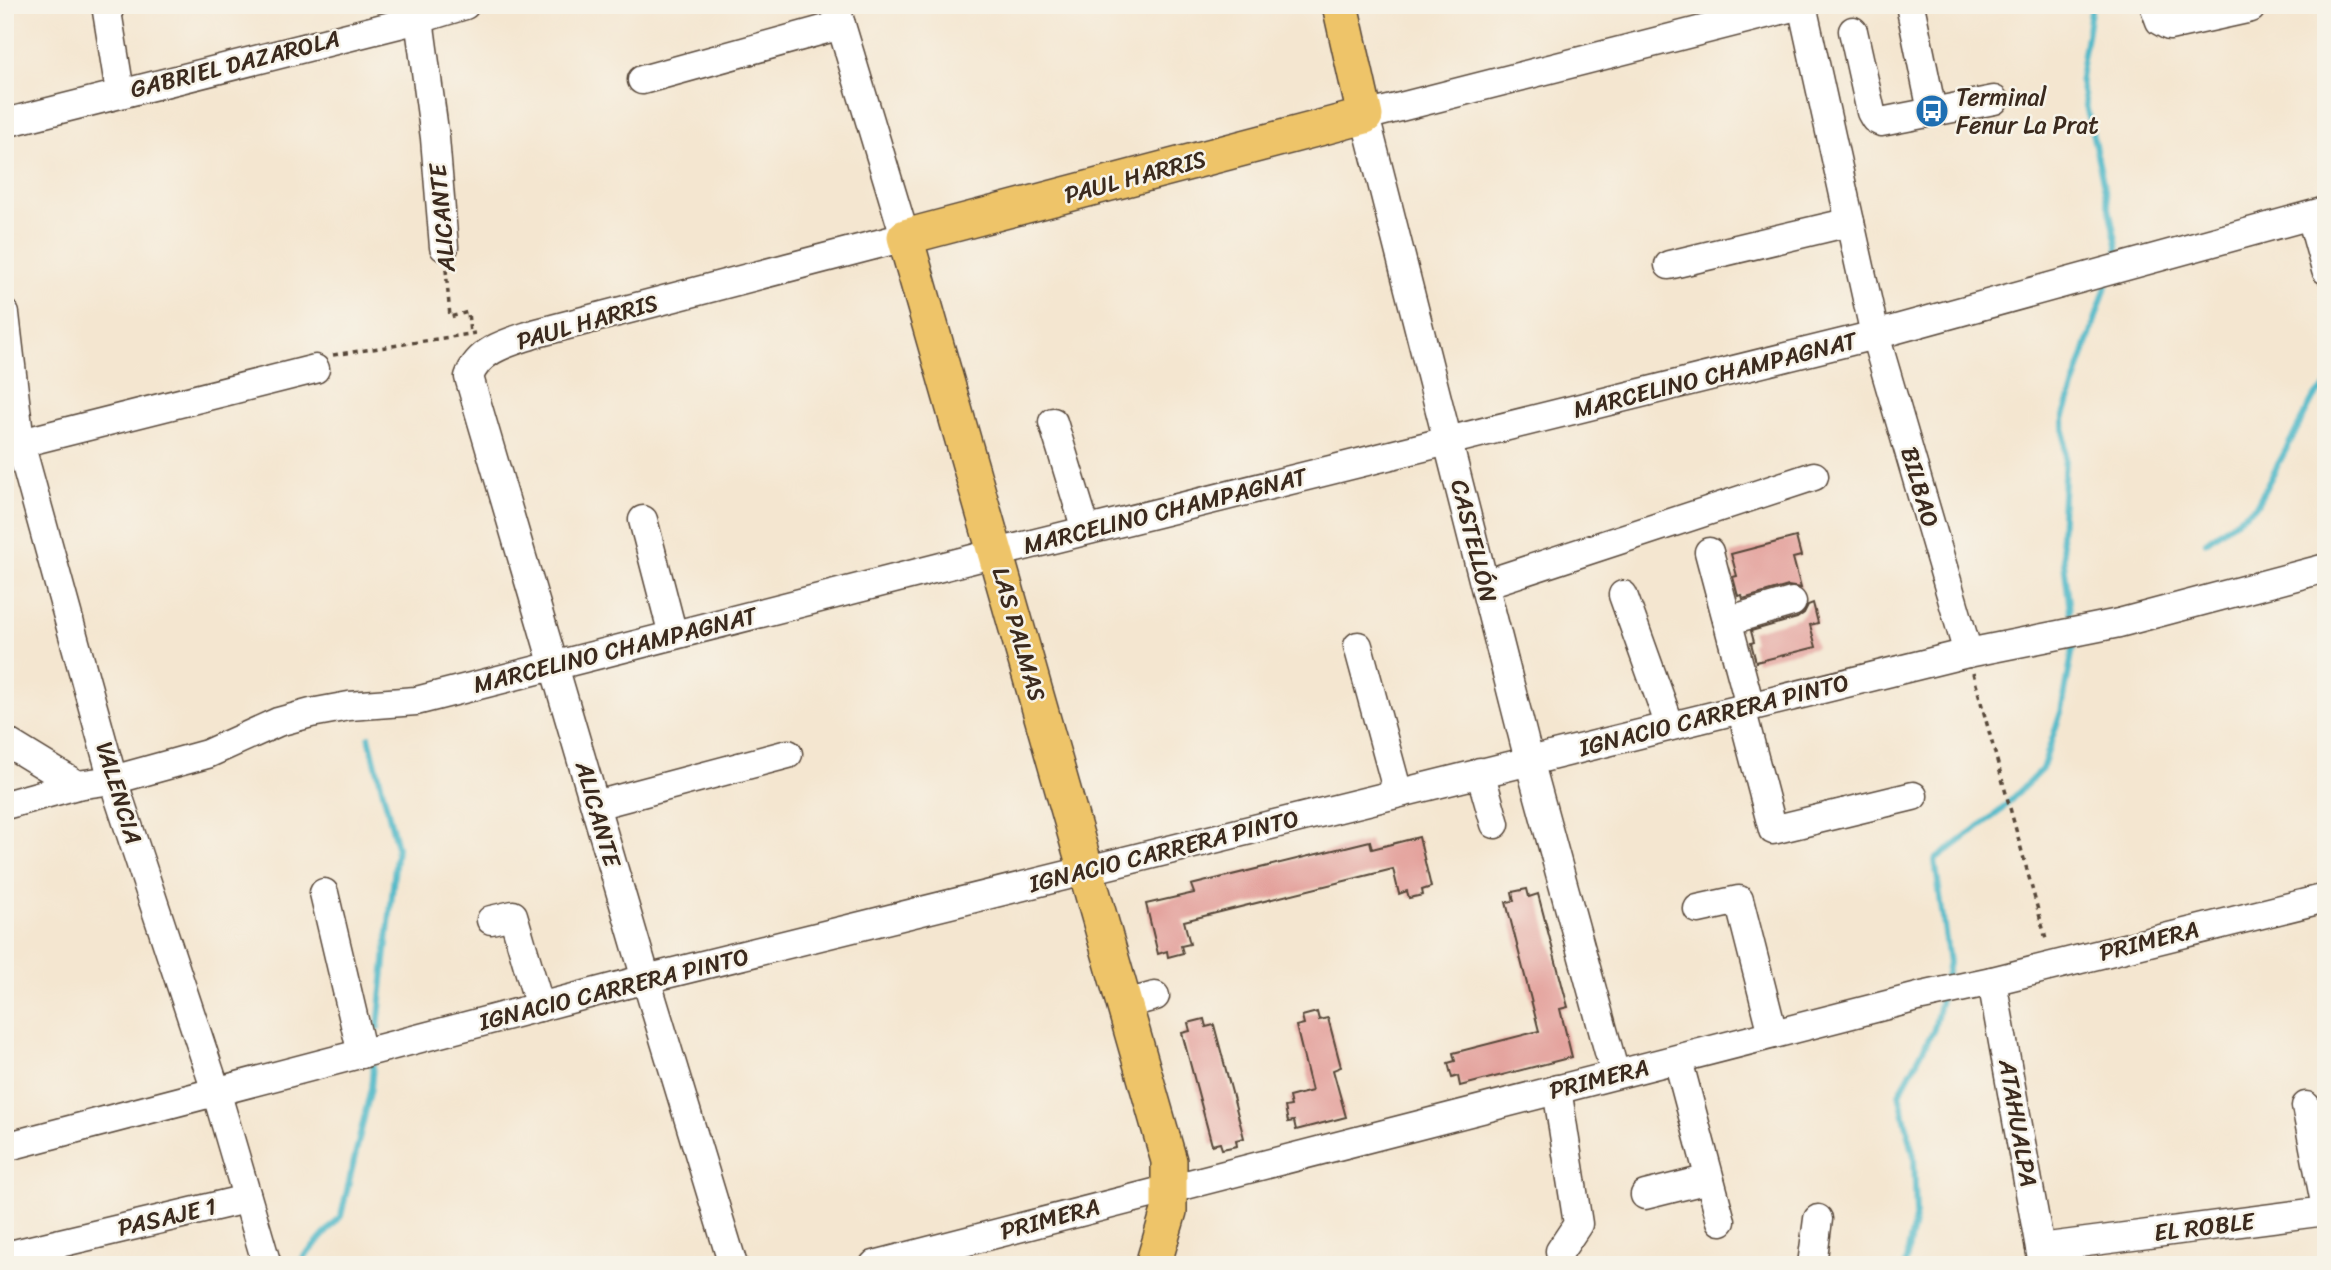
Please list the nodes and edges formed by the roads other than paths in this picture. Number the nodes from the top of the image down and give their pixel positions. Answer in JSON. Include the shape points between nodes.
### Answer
{"nodes":[{"id":1,"x":106,"y":5,"type":"edge"},
{"id":2,"x":465,"y":5,"type":"edge"},
{"id":3,"x":1340,"y":5,"type":"edge"},
{"id":4,"x":1802,"y":5,"type":"edge"},
{"id":5,"x":1910,"y":5,"type":"edge"},
{"id":6,"x":2154,"y":5,"type":"edge"},
{"id":7,"x":2252,"y":8,"type":"dead end"},
{"id":8,"x":419,"y":12,"type":"edge"},
{"id":9,"x":838,"y":15,"type":"edge"},
{"id":10,"x":1853,"y":31,"type":"dead end"},
{"id":11,"x":642,"y":80,"type":"dead end"},
{"id":12,"x":120,"y":92,"type":"junction"},
{"id":13,"x":1994,"y":100,"type":"dead end"},
{"id":14,"x":1932,"y":111,"type":"junction"},
{"id":15,"x":1365,"y":116,"type":"junction"},
{"id":16,"x":5,"y":123,"type":"edge"},
{"id":17,"x":2318,"y":214,"type":"edge"},
{"id":18,"x":1850,"y":222,"type":"junction"},
{"id":19,"x":905,"y":237,"type":"junction"},
{"id":20,"x":444,"y":247,"type":"road end"},
{"id":21,"x":1669,"y":265,"type":"dead end"},
{"id":22,"x":2326,"y":270,"type":"edge"},
{"id":23,"x":5,"y":314,"type":"edge"},
{"id":24,"x":1875,"y":335,"type":"junction"},
{"id":25,"x":474,"y":363,"type":"joint"},
{"id":26,"x":315,"y":369,"type":"road end"},
{"id":27,"x":1053,"y":422,"type":"dead end"},
{"id":28,"x":1449,"y":442,"type":"junction"},
{"id":29,"x":13,"y":445,"type":"edge"},
{"id":30,"x":1814,"y":476,"type":"dead end"},
{"id":31,"x":643,"y":520,"type":"dead end"},
{"id":32,"x":1086,"y":530,"type":"junction"},
{"id":33,"x":1709,"y":552,"type":"dead end"},
{"id":34,"x":996,"y":553,"type":"junction"},
{"id":35,"x":2326,"y":568,"type":"edge"},
{"id":36,"x":1485,"y":584,"type":"junction"},
{"id":37,"x":1623,"y":595,"type":"dead end"},
{"id":38,"x":1792,"y":602,"type":"dead end"},
{"id":39,"x":1727,"y":621,"type":"junction"},
{"id":40,"x":673,"y":635,"type":"junction"},
{"id":41,"x":1358,"y":646,"type":"dead end"},
{"id":42,"x":1968,"y":653,"type":"junction"},
{"id":43,"x":555,"y":665,"type":"junction"},
{"id":44,"x":1746,"y":707,"type":"junction"},
{"id":45,"x":1670,"y":726,"type":"junction"},
{"id":46,"x":5,"y":741,"type":"edge"},
{"id":47,"x":788,"y":754,"type":"dead end"},
{"id":48,"x":1529,"y":760,"type":"junction"},
{"id":49,"x":1480,"y":772,"type":"junction"},
{"id":50,"x":113,"y":780,"type":"junction"},
{"id":51,"x":77,"y":785,"type":"junction"},
{"id":52,"x":1398,"y":793,"type":"junction"},
{"id":53,"x":1913,"y":796,"type":"dead end"},
{"id":54,"x":5,"y":805,"type":"edge"},
{"id":55,"x":596,"y":805,"type":"junction"},
{"id":56,"x":1494,"y":824,"type":"dead end"},
{"id":57,"x":1087,"y":871,"type":"junction"},
{"id":58,"x":324,"y":893,"type":"dead end"},
{"id":59,"x":2326,"y":898,"type":"edge"},
{"id":60,"x":1698,"y":909,"type":"dead end"},
{"id":61,"x":491,"y":919,"type":"dead end"},
{"id":62,"x":646,"y":979,"type":"junction"},
{"id":63,"x":1992,"y":981,"type":"junction"},
{"id":64,"x":540,"y":1007,"type":"junction"},
{"id":65,"x":1773,"y":1034,"type":"junction"},
{"id":66,"x":362,"y":1054,"type":"junction"},
{"id":67,"x":1678,"y":1059,"type":"junction"},
{"id":68,"x":1615,"y":1074,"type":"junction"},
{"id":69,"x":1557,"y":1089,"type":"junction"},
{"id":70,"x":216,"y":1091,"type":"junction"},
{"id":71,"x":2306,"y":1106,"type":"dead end"},
{"id":72,"x":5,"y":1147,"type":"edge"},
{"id":73,"x":1709,"y":1179,"type":"junction"},
{"id":74,"x":1170,"y":1187,"type":"junction"},
{"id":75,"x":1645,"y":1195,"type":"dead end"},
{"id":76,"x":246,"y":1199,"type":"junction"},
{"id":77,"x":2326,"y":1209,"type":"edge"},
{"id":78,"x":1818,"y":1219,"type":"dead end"},
{"id":79,"x":1721,"y":1221,"type":"dead end"},
{"id":80,"x":1560,"y":1251,"type":"dead end"},
{"id":81,"x":5,"y":1256,"type":"edge"},
{"id":82,"x":2042,"y":1256,"type":"edge"},
{"id":83,"x":267,"y":1265,"type":"edge"},
{"id":84,"x":733,"y":1265,"type":"edge"},
{"id":85,"x":874,"y":1265,"type":"edge"},
{"id":86,"x":1153,"y":1265,"type":"edge"},
{"id":87,"x":1812,"y":1265,"type":"edge"}],
"edges":[{"from":1,"to":12,"type":"street"},
{"from":2,"to":8,"type":"street","name":"GABRIEL DAZAROLA"},
{"from":3,"to":15,"type":"main road","name":"CASTELLÓN"},
{"from":4,"to":15,"type":"street","name":"PAUL HARRIS"},
{"from":4,"to":18,"type":"street","name":"BILBAO"},
{"from":5,"to":14,"type":"street"},
{"from":6,"to":7,"type":"street","via":[[2160,21],[2169,26]]},
{"from":8,"to":12,"type":"street","name":"GABRIEL DAZAROLA"},
{"from":8,"to":20,"type":"street","name":"ALICANTE"},
{"from":9,"to":11,"type":"street"},
{"from":9,"to":19,"type":"street","name":"LAS PALMAS"},
{"from":10,"to":14,"type":"street","via":[[1875,119],[1881,122]]},
{"from":12,"to":16,"type":"street","name":"GABRIEL DAZAROLA"},
{"from":13,"to":14,"type":"street"},
{"from":15,"to":19,"type":"main road","name":"PAUL HARRIS"},
{"from":15,"to":28,"type":"street","name":"CASTELLÓN"},
{"from":17,"to":22,"type":"street"},
{"from":17,"to":24,"type":"street","name":"MARCELINO CHAMPAGNAT"},
{"from":18,"to":21,"type":"street"},
{"from":18,"to":24,"type":"street","name":"BILBAO"},
{"from":19,"to":25,"type":"street","name":"PAUL HARRIS","via":[[537,332],[493,349]]},
{"from":19,"to":34,"type":"main road","name":"LAS PALMAS"},
{"from":23,"to":29,"type":"street","name":"VALENCIA"},
{"from":24,"to":28,"type":"street","name":"MARCELINO CHAMPAGNAT"},
{"from":24,"to":42,"type":"street","name":"BILBAO"},
{"from":25,"to":43,"type":"street","name":"ALICANTE","via":[[469,377]]},
{"from":26,"to":29,"type":"street"},
{"from":27,"to":32,"type":"street"},
{"from":28,"to":32,"type":"street","name":"MARCELINO CHAMPAGNAT"},
{"from":28,"to":36,"type":"street","name":"CASTELLÓN"},
{"from":29,"to":50,"type":"street","name":"VALENCIA"},
{"from":30,"to":36,"type":"street"},
{"from":31,"to":40,"type":"street"},
{"from":32,"to":34,"type":"street","name":"MARCELINO CHAMPAGNAT"},
{"from":33,"to":39,"type":"street"},
{"from":34,"to":40,"type":"street","name":"MARCELINO CHAMPAGNAT"},
{"from":34,"to":57,"type":"main road","name":"LAS PALMAS"},
{"from":35,"to":42,"type":"street","name":"IGNACIO CARRERA PINTO","via":[[2119,623]]},
{"from":36,"to":48,"type":"street","name":"CASTELLÓN"},
{"from":37,"to":45,"type":"street"},
{"from":38,"to":39,"type":"street"},
{"from":39,"to":44,"type":"street"},
{"from":40,"to":43,"type":"street","name":"MARCELINO CHAMPAGNAT"},
{"from":41,"to":52,"type":"street"},
{"from":42,"to":44,"type":"street","name":"IGNACIO CARRERA PINTO"},
{"from":43,"to":50,"type":"street","name":"MARCELINO CHAMPAGNAT","via":[[416,701],[311,713],[278,722],[207,754]]},
{"from":43,"to":55,"type":"street","name":"ALICANTE"},
{"from":44,"to":45,"type":"street","name":"IGNACIO CARRERA PINTO"},
{"from":44,"to":53,"type":"street","via":[[1773,830]]},
{"from":45,"to":48,"type":"street","name":"IGNACIO CARRERA PINTO"},
{"from":46,"to":51,"type":"street"},
{"from":47,"to":55,"type":"street"},
{"from":48,"to":49,"type":"street","name":"IGNACIO CARRERA PINTO"},
{"from":48,"to":68,"type":"street","name":"CASTELLÓN"},
{"from":49,"to":52,"type":"street","name":"IGNACIO CARRERA PINTO"},
{"from":49,"to":56,"type":"street"},
{"from":50,"to":51,"type":"street","name":"MARCELINO CHAMPAGNAT"},
{"from":50,"to":70,"type":"street","name":"VALENCIA"},
{"from":51,"to":54,"type":"street","name":"MARCELINO CHAMPAGNAT"},
{"from":52,"to":57,"type":"street","name":"IGNACIO CARRERA PINTO"},
{"from":55,"to":62,"type":"street","name":"ALICANTE"},
{"from":57,"to":62,"type":"street","name":"IGNACIO CARRERA PINTO"},
{"from":57,"to":74,"type":"main road","name":"LAS PALMAS","via":[[1141,1000]]},
{"from":58,"to":66,"type":"street"},
{"from":59,"to":63,"type":"street","name":"PRIMERA"},
{"from":60,"to":65,"type":"street","via":[[1739,900]]},
{"from":61,"to":64,"type":"street","via":[[513,915]]},
{"from":62,"to":64,"type":"street","name":"IGNACIO CARRERA PINTO"},
{"from":62,"to":84,"type":"street","name":"ALICANTE"},
{"from":63,"to":65,"type":"street","name":"PRIMERA"},
{"from":63,"to":82,"type":"street","name":"ATAHUALPA"},
{"from":64,"to":66,"type":"street","name":"IGNACIO CARRERA PINTO"},
{"from":65,"to":67,"type":"street","name":"PRIMERA"},
{"from":66,"to":70,"type":"street","name":"IGNACIO CARRERA PINTO"},
{"from":67,"to":68,"type":"street","name":"PRIMERA"},
{"from":67,"to":73,"type":"street"},
{"from":68,"to":69,"type":"street","name":"PRIMERA"},
{"from":69,"to":74,"type":"street","name":"PRIMERA"},
{"from":69,"to":80,"type":"street","via":[[1578,1224]]},
{"from":70,"to":72,"type":"street","name":"IGNACIO CARRERA PINTO"},
{"from":70,"to":76,"type":"street","name":"VALENCIA"},
{"from":71,"to":77,"type":"street"},
{"from":73,"to":75,"type":"street"},
{"from":73,"to":79,"type":"street"},
{"from":74,"to":85,"type":"street","name":"PRIMERA"},
{"from":74,"to":86,"type":"main road","name":"LAS PALMAS","via":[[1169,1211]]},
{"from":76,"to":81,"type":"street","name":"PASAJE 1"},
{"from":76,"to":83,"type":"street","name":"VALENCIA"},
{"from":77,"to":82,"type":"street","name":"EL ROBLE"},
{"from":78,"to":87,"type":"street"}]}
